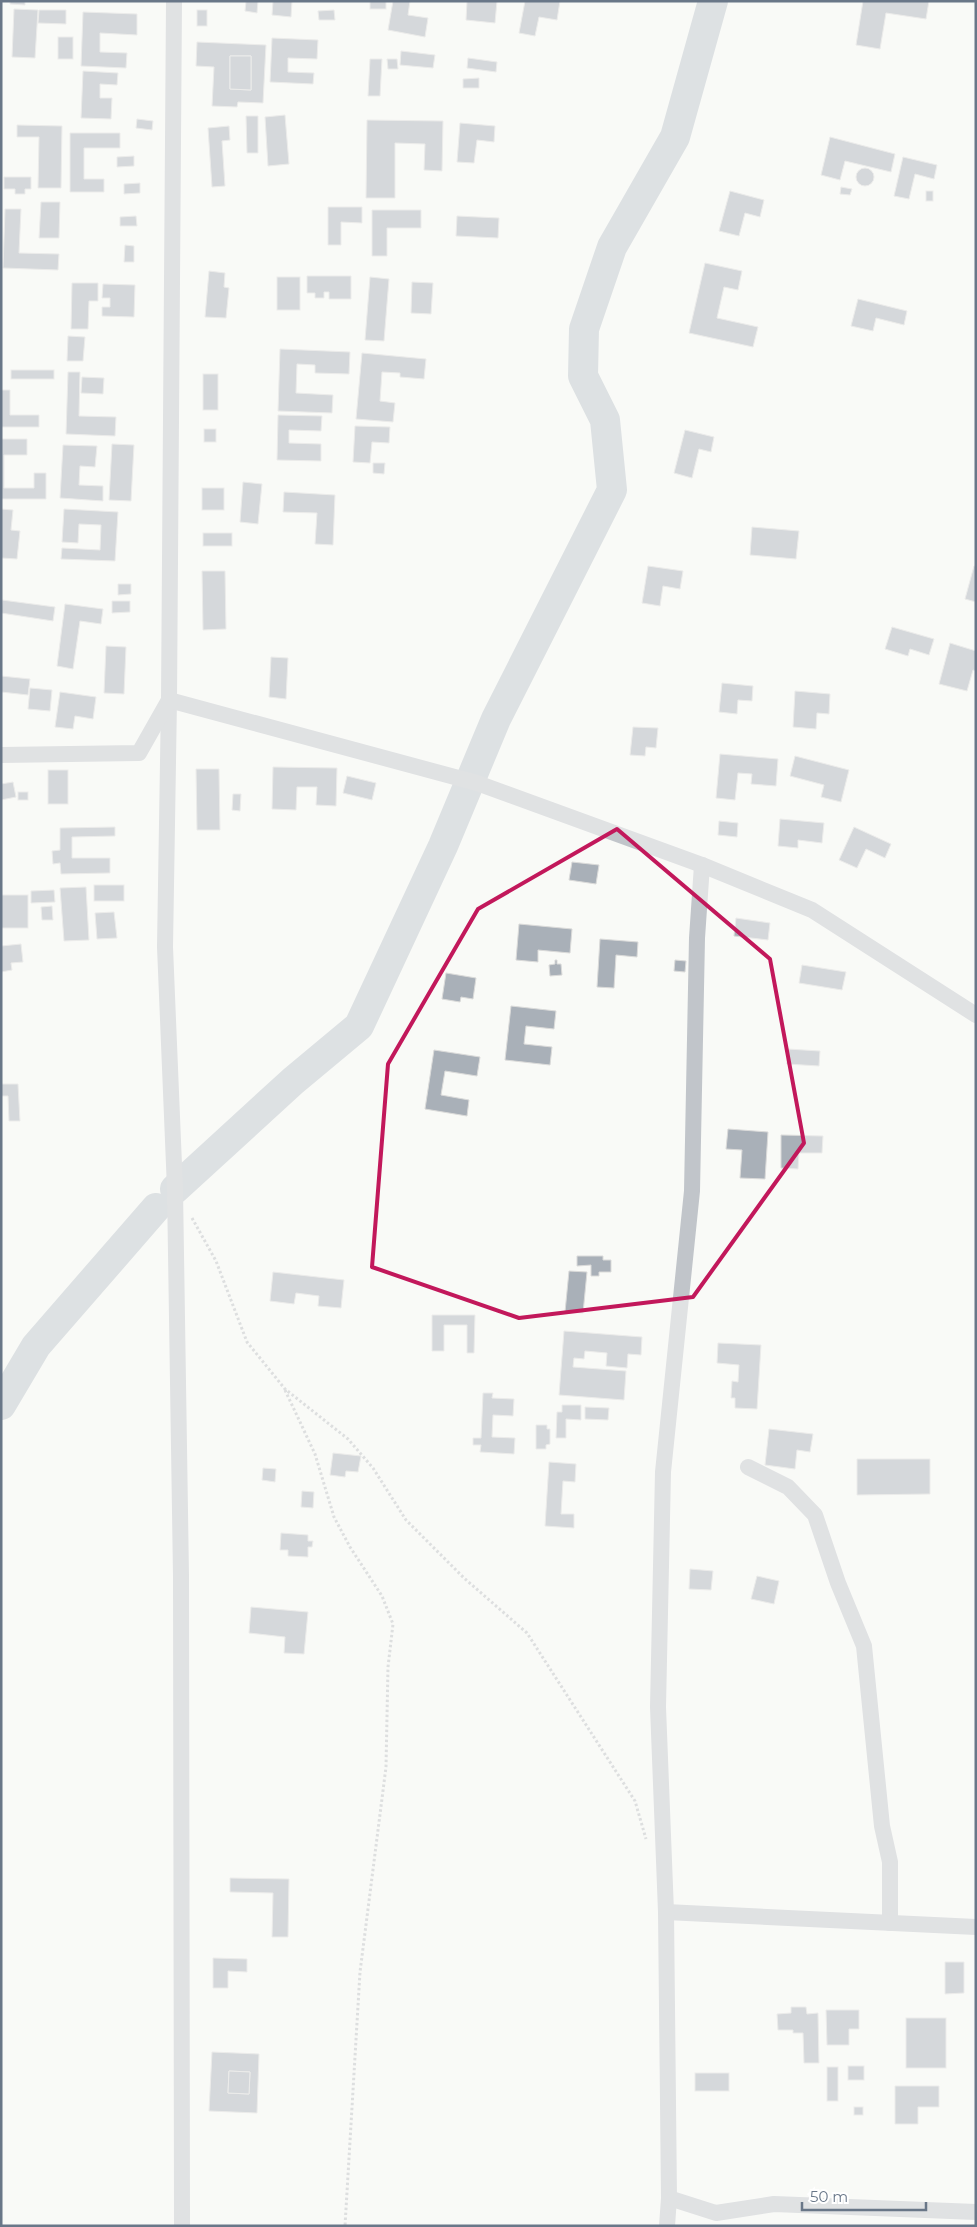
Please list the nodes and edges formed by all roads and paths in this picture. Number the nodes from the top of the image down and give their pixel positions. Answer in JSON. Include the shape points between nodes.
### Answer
{"nodes":[{"id":1,"x":174,"y":1,"type":"edge"},
{"id":2,"x":169,"y":700,"type":"junction"},
{"id":3,"x":1,"y":755,"type":"edge"},
{"id":4,"x":702,"y":865,"type":"junction"},
{"id":5,"x":976,"y":1015,"type":"edge"},
{"id":6,"x":189,"y":1213,"type":"dead end"},
{"id":7,"x":285,"y":1389,"type":"junction"},
{"id":8,"x":748,"y":1467,"type":"dead end"},
{"id":9,"x":648,"y":1847,"type":"dead end"},
{"id":10,"x":666,"y":1912,"type":"junction"},
{"id":11,"x":890,"y":1923,"type":"junction"},
{"id":12,"x":976,"y":1927,"type":"edge"},
{"id":13,"x":668,"y":2198,"type":"junction"},
{"id":14,"x":976,"y":2212,"type":"edge"},
{"id":15,"x":182,"y":2226,"type":"edge"},
{"id":16,"x":345,"y":2226,"type":"edge"},
{"id":17,"x":667,"y":2226,"type":"edge"}],
"edges":[{"from":1,"to":2,"type":"street"},
{"from":2,"to":3,"type":"street","via":[[139,753]]},
{"from":2,"to":4,"type":"street","via":[[477,783]]},
{"from":2,"to":15,"type":"street","via":[[165,947],[175,1189],[181,1576]]},
{"from":4,"to":5,"type":"street","via":[[812,910]]},
{"from":4,"to":10,"type":"street","via":[[697,938],[692,1191],[663,1472],[658,1707]]},
{"from":6,"to":7,"type":"path","via":[[216,1261],[247,1342]]},
{"from":7,"to":9,"type":"path","via":[[348,1439],[373,1468],[406,1520],[464,1578],[527,1633],[635,1801]]},
{"from":7,"to":16,"type":"path","via":[[315,1454],[334,1517],[382,1596],[393,1624],[388,1667],[386,1767],[360,1972]]},
{"from":8,"to":11,"type":"street","via":[[788,1487],[815,1515],[864,1646],[882,1826],[890,1862]]},
{"from":10,"to":11,"type":"street"},
{"from":10,"to":13,"type":"street"},
{"from":11,"to":12,"type":"street"},
{"from":13,"to":14,"type":"street","via":[[716,2214],[774,2204]]},
{"from":13,"to":17,"type":"street"}]}
